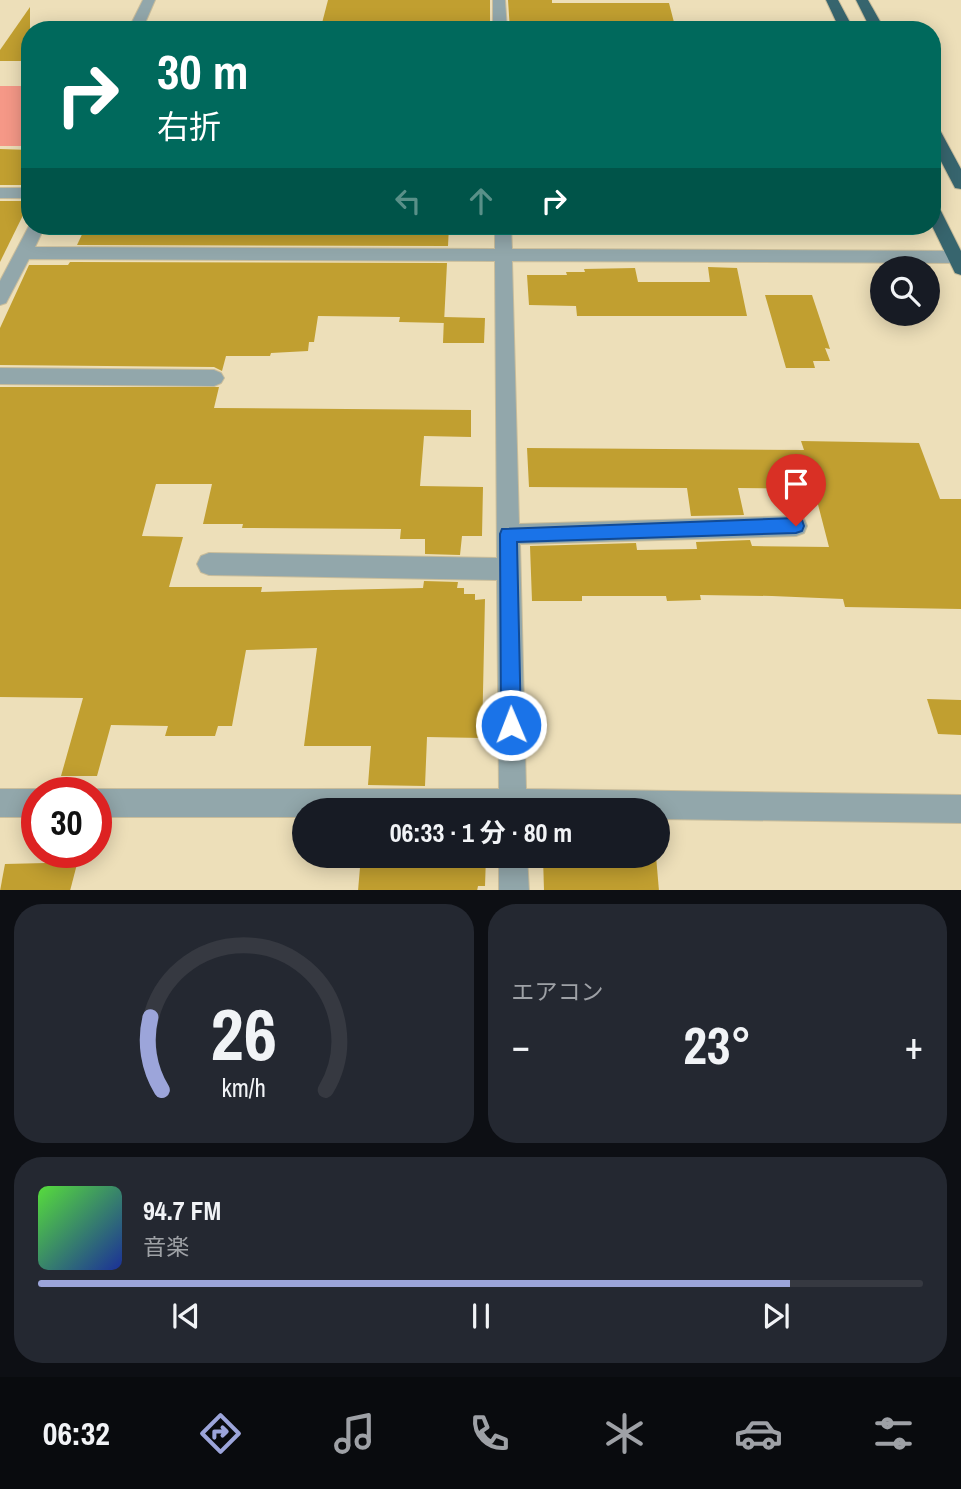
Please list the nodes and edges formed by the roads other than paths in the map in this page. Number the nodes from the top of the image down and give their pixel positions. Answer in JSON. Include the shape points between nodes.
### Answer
{"nodes":[{"id":1,"x":149,"y":0,"type":"edge"},
{"id":2,"x":499,"y":0,"type":"edge"},
{"id":3,"x":832,"y":0,"type":"edge"},
{"id":4,"x":862,"y":0,"type":"edge"},
{"id":5,"x":139,"y":21,"type":"edge"},
{"id":6,"x":500,"y":21,"type":"edge"},
{"id":7,"x":842,"y":21,"type":"edge"},
{"id":8,"x":873,"y":21,"type":"edge"},
{"id":9,"x":941,"y":147,"type":"edge"},
{"id":10,"x":961,"y":184,"type":"edge"},
{"id":11,"x":0,"y":193,"type":"edge"},
{"id":12,"x":21,"y":193,"type":"edge"},
{"id":13,"x":941,"y":226,"type":"edge"},
{"id":14,"x":32,"y":235,"type":"edge"},
{"id":15,"x":504,"y":235,"type":"edge"},
{"id":16,"x":23,"y":253,"type":"junction"},
{"id":17,"x":505,"y":256,"type":"junction"},
{"id":18,"x":959,"y":261,"type":"edge"},
{"id":19,"x":0,"y":298,"type":"edge"},
{"id":20,"x":0,"y":376,"type":"edge"},
{"id":21,"x":214,"y":378,"type":"dead end"},
{"id":22,"x":796,"y":526,"type":"dead end"},
{"id":23,"x":509,"y":534,"type":"junction"},
{"id":24,"x":209,"y":564,"type":"dead end"},
{"id":25,"x":509,"y":569,"type":"junction"},
{"id":26,"x":512,"y":798,"type":"edge"},
{"id":27,"x":0,"y":803,"type":"edge"},
{"id":28,"x":21,"y":803,"type":"edge"},
{"id":29,"x":112,"y":803,"type":"edge"},
{"id":30,"x":292,"y":804,"type":"edge"},
{"id":31,"x":670,"y":807,"type":"edge"},
{"id":32,"x":961,"y":809,"type":"edge"},
{"id":33,"x":513,"y":868,"type":"edge"},
{"id":34,"x":514,"y":890,"type":"edge"}],
"edges":[{"from":1,"to":5,"type":"street"},
{"from":2,"to":6,"type":"street"},
{"from":3,"to":7,"type":"highway"},
{"from":4,"to":8,"type":"highway"},
{"from":9,"to":10,"type":"highway"},
{"from":11,"to":12,"type":"street"},
{"from":13,"to":18,"type":"highway"},
{"from":14,"to":16,"type":"street"},
{"from":15,"to":17,"type":"street"},
{"from":16,"to":17,"type":"street"},
{"from":16,"to":19,"type":"street"},
{"from":17,"to":18,"type":"street"},
{"from":17,"to":23,"type":"street"},
{"from":20,"to":21,"type":"street"},
{"from":22,"to":23,"type":"street"},
{"from":23,"to":25,"type":"street"},
{"from":24,"to":25,"type":"street"},
{"from":25,"to":26,"type":"street"},
{"from":27,"to":28,"type":"street"},
{"from":29,"to":30,"type":"street"},
{"from":31,"to":32,"type":"street"},
{"from":33,"to":34,"type":"street"}]}
